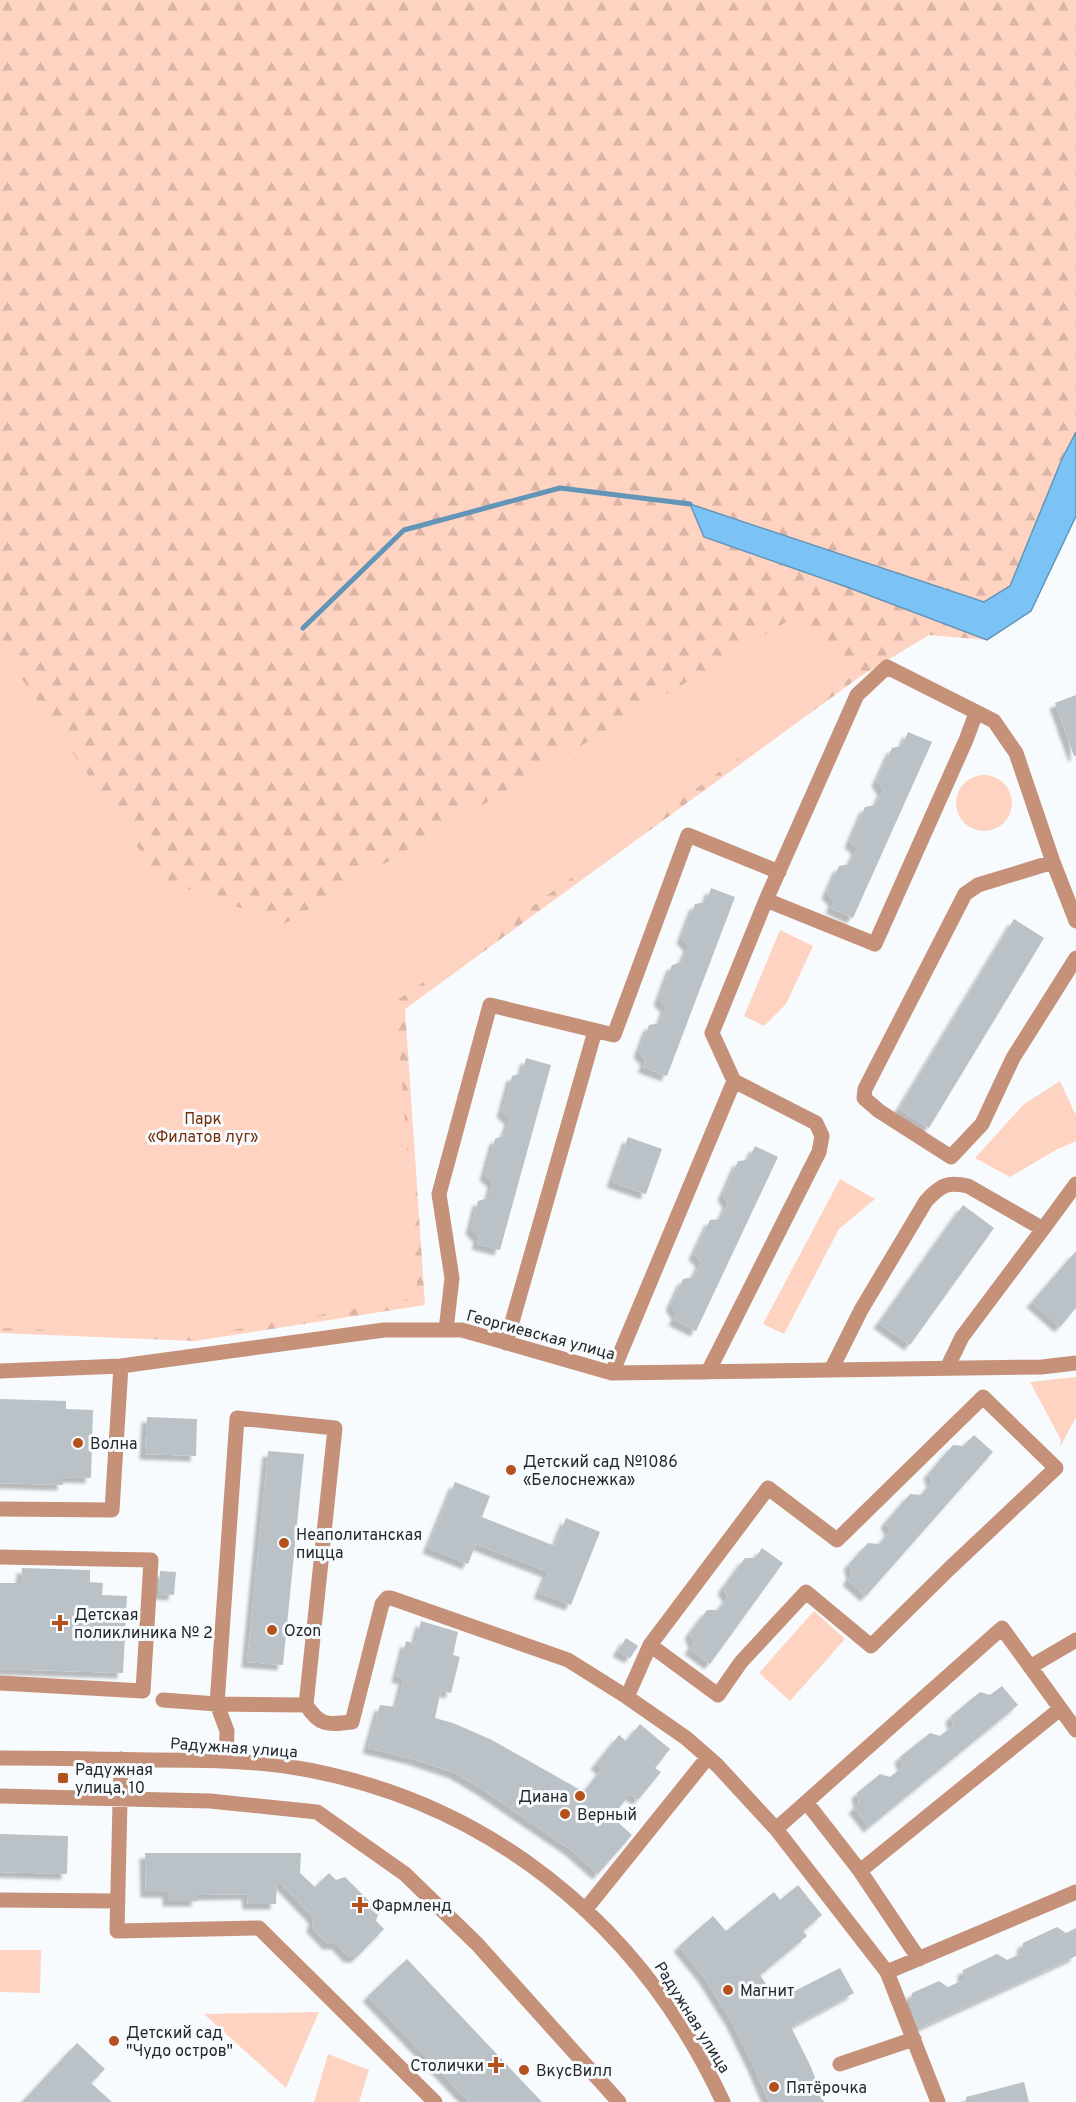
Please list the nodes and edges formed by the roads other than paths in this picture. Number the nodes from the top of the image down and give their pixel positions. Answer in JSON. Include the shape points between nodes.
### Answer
{"nodes":[{"id":1,"x":976,"y":713,"type":"junction"},
{"id":2,"x":1053,"y":862,"type":"junction"},
{"id":3,"x":779,"y":872,"type":"junction"},
{"id":4,"x":766,"y":900,"type":"junction"},
{"id":5,"x":1076,"y":921,"type":"edge"},
{"id":6,"x":1076,"y":958,"type":"edge"},
{"id":7,"x":596,"y":1031,"type":"junction"},
{"id":8,"x":734,"y":1081,"type":"junction"},
{"id":9,"x":1076,"y":1184,"type":"edge"},
{"id":10,"x":1043,"y":1229,"type":"junction"},
{"id":11,"x":446,"y":1330,"type":"junction"},
{"id":12,"x":506,"y":1343,"type":"junction"},
{"id":13,"x":1076,"y":1363,"type":"edge"},
{"id":14,"x":121,"y":1366,"type":"junction"},
{"id":15,"x":947,"y":1368,"type":"junction"},
{"id":16,"x":831,"y":1370,"type":"junction"},
{"id":17,"x":0,"y":1371,"type":"edge"},
{"id":18,"x":708,"y":1372,"type":"junction"},
{"id":19,"x":612,"y":1373,"type":"junction"},
{"id":20,"x":0,"y":1509,"type":"edge"},
{"id":21,"x":0,"y":1557,"type":"edge"},
{"id":22,"x":1076,"y":1640,"type":"edge"},
{"id":23,"x":650,"y":1645,"type":"junction"},
{"id":24,"x":1030,"y":1668,"type":"junction"},
{"id":25,"x":0,"y":1683,"type":"edge"},
{"id":26,"x":627,"y":1696,"type":"junction"},
{"id":27,"x":163,"y":1700,"type":"dead end"},
{"id":28,"x":217,"y":1704,"type":"junction"},
{"id":29,"x":306,"y":1705,"type":"junction"},
{"id":30,"x":1060,"y":1709,"type":"junction"},
{"id":31,"x":1076,"y":1730,"type":"edge"},
{"id":32,"x":708,"y":1757,"type":"junction"},
{"id":33,"x":0,"y":1758,"type":"edge"},
{"id":34,"x":121,"y":1759,"type":"junction"},
{"id":35,"x":226,"y":1761,"type":"junction"},
{"id":36,"x":0,"y":1796,"type":"edge"},
{"id":37,"x":120,"y":1800,"type":"junction"},
{"id":38,"x":807,"y":1803,"type":"junction"},
{"id":39,"x":776,"y":1828,"type":"junction"},
{"id":40,"x":860,"y":1871,"type":"junction"},
{"id":41,"x":1076,"y":1892,"type":"edge"},
{"id":42,"x":0,"y":1900,"type":"edge"},
{"id":43,"x":118,"y":1901,"type":"junction"},
{"id":44,"x":585,"y":1910,"type":"junction"},
{"id":45,"x":919,"y":1959,"type":"junction"},
{"id":46,"x":887,"y":1972,"type":"junction"},
{"id":47,"x":914,"y":2039,"type":"junction"},
{"id":48,"x":840,"y":2064,"type":"dead end"},
{"id":49,"x":435,"y":2102,"type":"edge"},
{"id":50,"x":618,"y":2102,"type":"edge"},
{"id":51,"x":723,"y":2102,"type":"edge"},
{"id":52,"x":939,"y":2102,"type":"edge"}],
"edges":[{"from":1,"to":2,"type":"street","via":[[994,721],[1016,753]]},
{"from":1,"to":3,"type":"street","via":[[887,667],[857,695]]},
{"from":1,"to":4,"type":"street","via":[[875,944]]},
{"from":2,"to":5,"type":"street"},
{"from":2,"to":6,"type":"street","via":[[978,885],[965,894],[865,1089],[864,1098],[951,1157],[982,1124],[1014,1058]]},
{"from":3,"to":4,"type":"street"},
{"from":3,"to":7,"type":"street","via":[[688,835],[614,1035]]},
{"from":4,"to":8,"type":"street","via":[[711,1033]]},
{"from":7,"to":11,"type":"street","via":[[490,1005],[439,1194],[452,1278]]},
{"from":7,"to":12,"type":"street"},
{"from":8,"to":18,"type":"street","via":[[816,1123],[822,1136],[819,1152]]},
{"from":8,"to":19,"type":"street"},
{"from":9,"to":10,"type":"street"},
{"from":10,"to":15,"type":"street","via":[[962,1337]]},
{"from":10,"to":16,"type":"street","via":[[968,1186],[955,1183],[939,1187],[926,1201],[867,1300]]},
{"from":11,"to":12,"type":"street","name":"Георгиевская улица","via":[[462,1330]]},
{"from":11,"to":14,"type":"street","name":"Георгиевская улица","via":[[384,1330]]},
{"from":12,"to":19,"type":"street","name":"Георгиевская улица"},
{"from":13,"to":15,"type":"street","name":"Георгиевская улица"},
{"from":14,"to":17,"type":"street","name":"Георгиевская улица"},
{"from":14,"to":20,"type":"street","via":[[112,1510]]},
{"from":15,"to":16,"type":"street","name":"Георгиевская улица"},
{"from":16,"to":18,"type":"street","name":"Георгиевская улица"},
{"from":18,"to":19,"type":"street","name":"Георгиевская улица"},
{"from":21,"to":25,"type":"street","via":[[151,1560],[143,1691]]},
{"from":22,"to":24,"type":"street"},
{"from":23,"to":23,"type":"street","via":[[768,1488],[837,1540],[982,1397],[1056,1468],[871,1646],[806,1592],[741,1662],[718,1695]]},
{"from":23,"to":26,"type":"street"},
{"from":24,"to":30,"type":"street"},
{"from":24,"to":38,"type":"street","via":[[1002,1628]]},
{"from":26,"to":29,"type":"street","via":[[559,1655],[387,1598],[382,1604],[352,1722],[330,1725],[316,1720]]},
{"from":26,"to":32,"type":"street"},
{"from":27,"to":28,"type":"street"},
{"from":28,"to":29,"type":"street"},
{"from":28,"to":29,"type":"street","via":[[237,1418],[335,1428]]},
{"from":28,"to":35,"type":"street","via":[[226,1731]]},
{"from":30,"to":31,"type":"street"},
{"from":30,"to":40,"type":"street"},
{"from":32,"to":39,"type":"street"},
{"from":32,"to":44,"type":"street"},
{"from":33,"to":34,"type":"street","name":"Радужная улица"},
{"from":34,"to":35,"type":"street","name":"Радужная улица"},
{"from":34,"to":37,"type":"street"},
{"from":35,"to":44,"type":"street","name":"Радужная улица","via":[[342,1778],[424,1805],[496,1843],[545,1876]]},
{"from":36,"to":37,"type":"street"},
{"from":37,"to":43,"type":"street"},
{"from":37,"to":50,"type":"street","via":[[210,1802],[317,1812],[413,1882],[477,1944]]},
{"from":38,"to":39,"type":"street"},
{"from":38,"to":40,"type":"street"},
{"from":39,"to":46,"type":"street"},
{"from":40,"to":45,"type":"street"},
{"from":41,"to":45,"type":"street"},
{"from":42,"to":43,"type":"street"},
{"from":43,"to":49,"type":"street","via":[[117,1930],[258,1928]]},
{"from":44,"to":51,"type":"street","name":"Радужная улица","via":[[652,1983]]},
{"from":45,"to":46,"type":"street"},
{"from":46,"to":47,"type":"street"},
{"from":47,"to":48,"type":"street"},
{"from":47,"to":52,"type":"street"}]}
